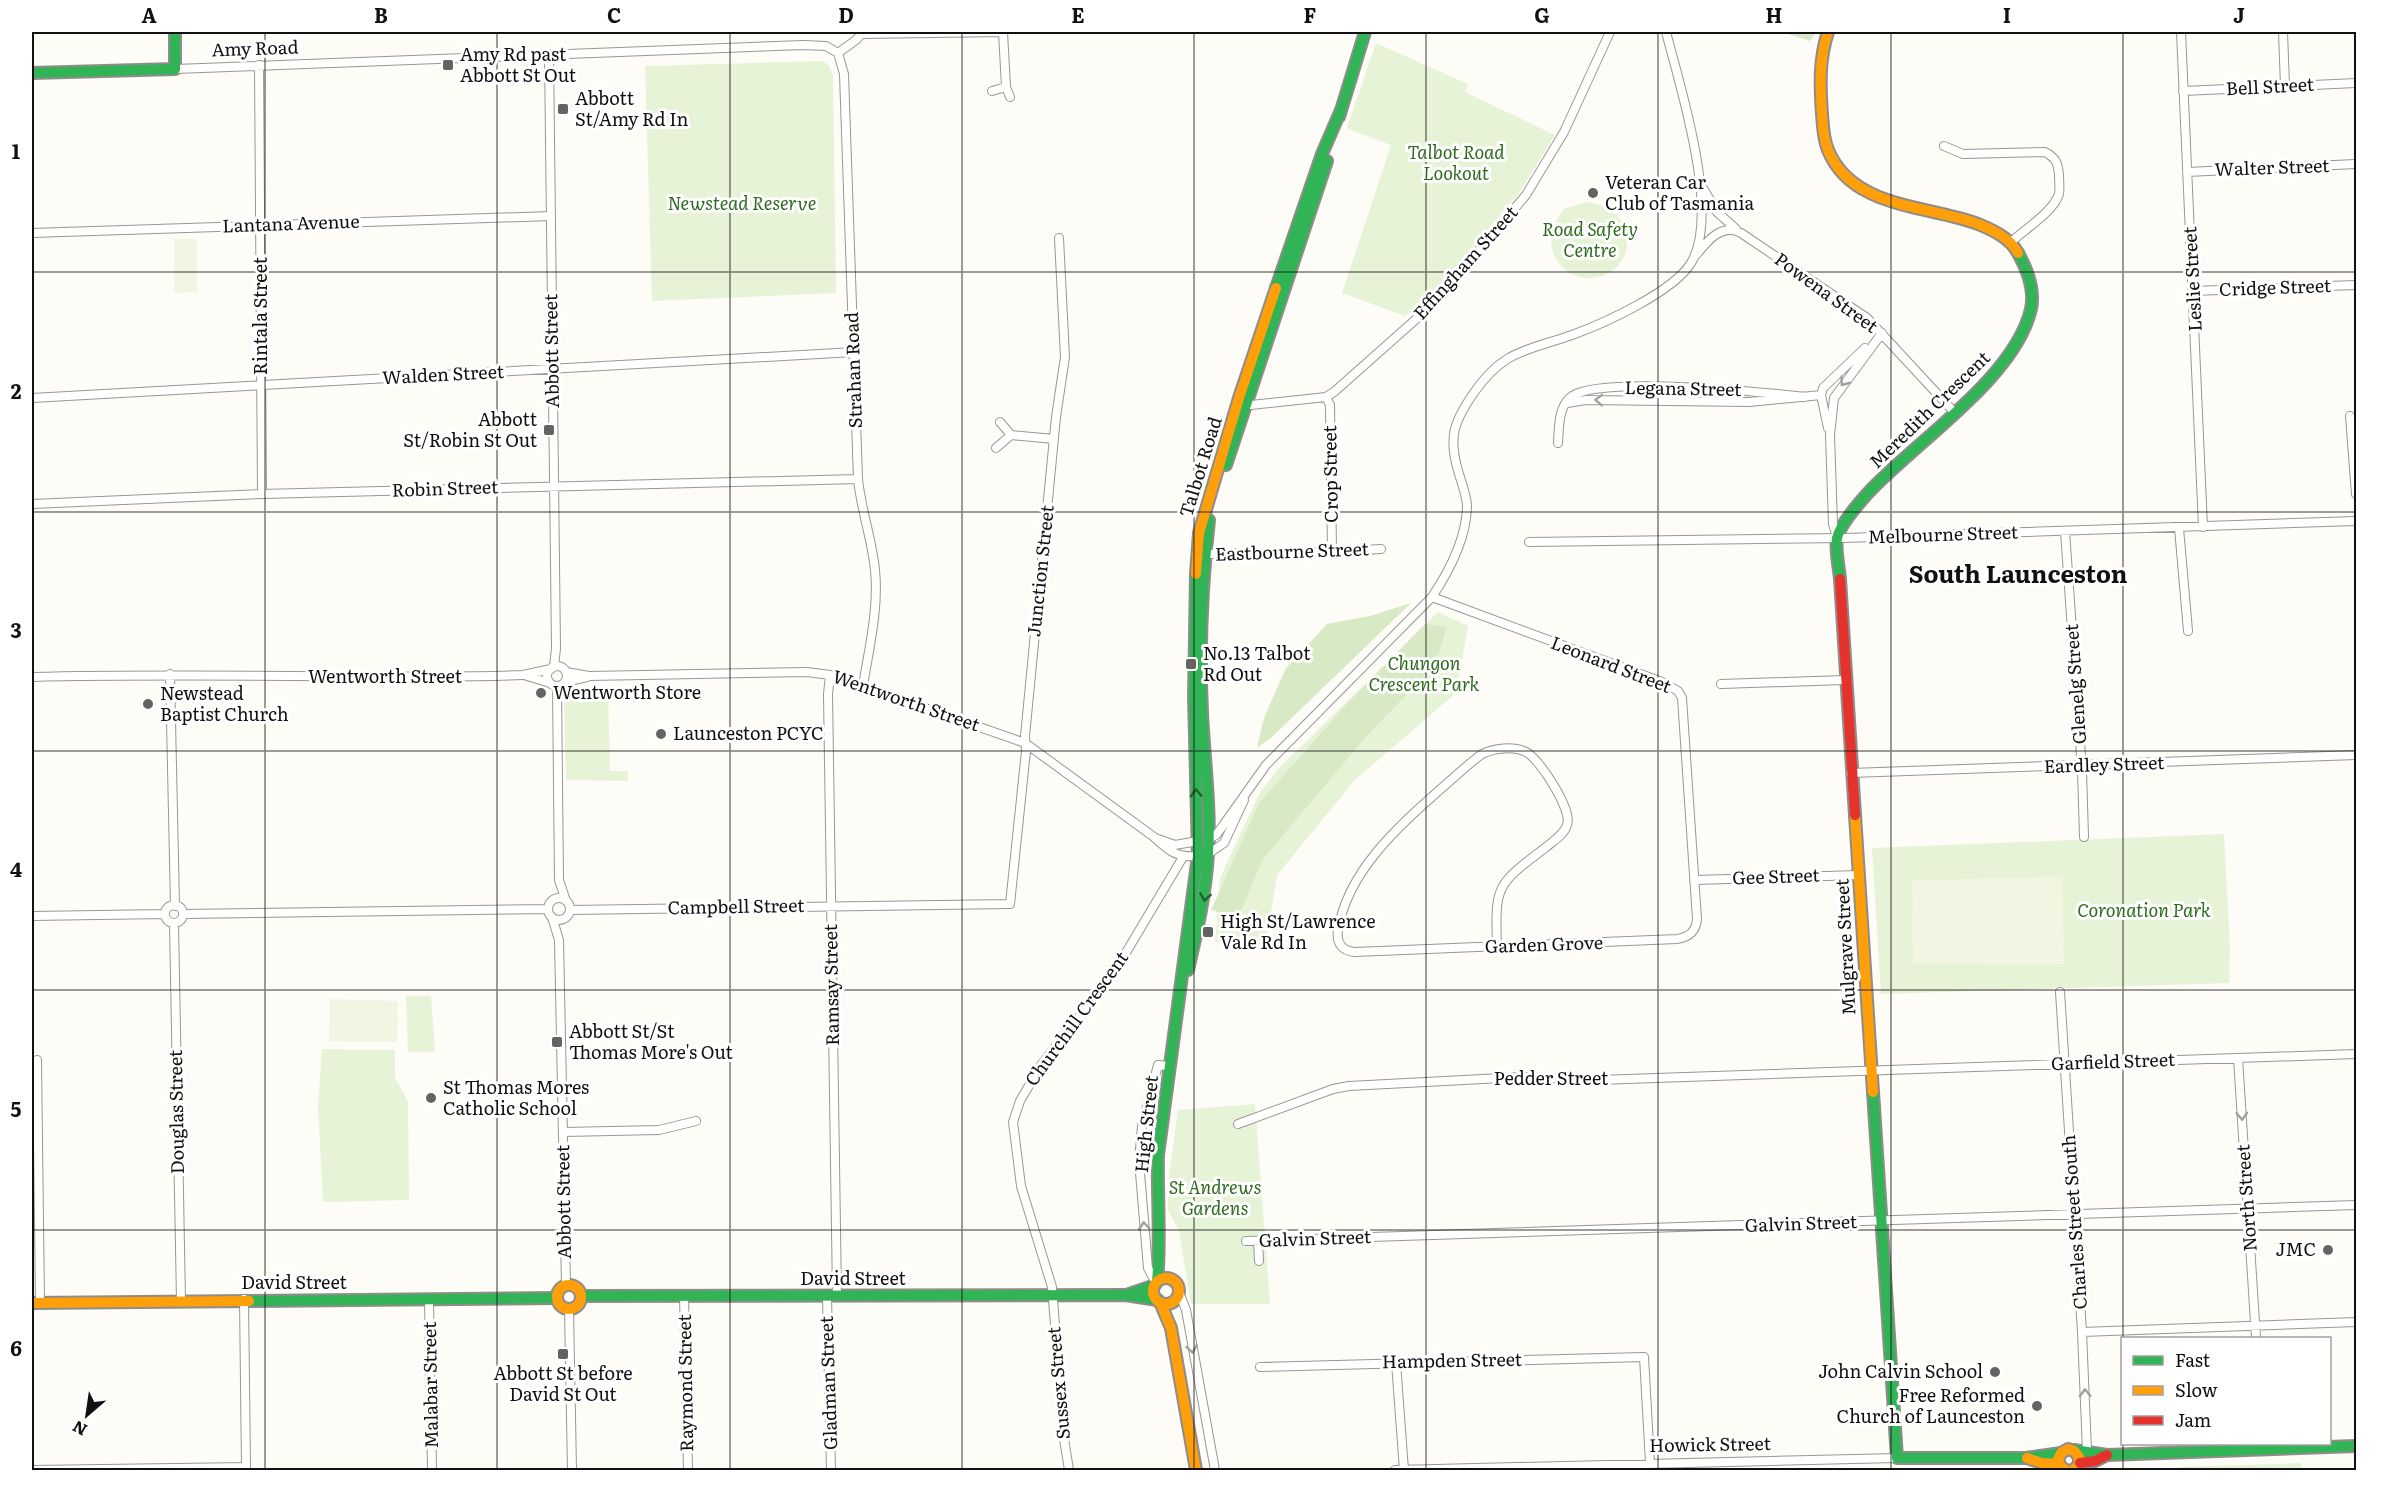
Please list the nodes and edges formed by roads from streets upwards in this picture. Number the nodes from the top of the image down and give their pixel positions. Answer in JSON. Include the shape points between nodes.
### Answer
{"nodes":[{"id":1,"x":175,"y":32,"type":"edge"},
{"id":2,"x":1003,"y":32,"type":"edge"},
{"id":3,"x":1365,"y":32,"type":"edge"},
{"id":4,"x":1610,"y":32,"type":"edge"},
{"id":5,"x":1666,"y":32,"type":"edge"},
{"id":6,"x":1827,"y":32,"type":"edge"},
{"id":7,"x":2181,"y":32,"type":"edge"},
{"id":8,"x":2283,"y":32,"type":"edge"},
{"id":9,"x":863,"y":33,"type":"edge"},
{"id":10,"x":838,"y":53,"type":"junction"},
{"id":11,"x":549,"y":54,"type":"junction"},
{"id":12,"x":259,"y":65,"type":"junction"},
{"id":13,"x":174,"y":69,"type":"junction"},
{"id":14,"x":32,"y":73,"type":"edge"},
{"id":15,"x":2356,"y":82,"type":"edge"},
{"id":16,"x":2285,"y":86,"type":"junction"},
{"id":17,"x":1006,"y":87,"type":"junction"},
{"id":18,"x":992,"y":91,"type":"dead end"},
{"id":19,"x":2183,"y":91,"type":"junction"},
{"id":20,"x":1010,"y":97,"type":"dead end"},
{"id":21,"x":1341,"y":110,"type":"junction"},
{"id":22,"x":1944,"y":146,"type":"dead end"},
{"id":23,"x":2356,"y":164,"type":"edge"},
{"id":24,"x":2187,"y":172,"type":"junction"},
{"id":25,"x":1698,"y":175,"type":"junction"},
{"id":26,"x":551,"y":216,"type":"junction"},
{"id":27,"x":261,"y":225,"type":"junction"},
{"id":28,"x":32,"y":233,"type":"edge"},
{"id":29,"x":1741,"y":233,"type":"junction"},
{"id":30,"x":1059,"y":238,"type":"dead end"},
{"id":31,"x":2011,"y":242,"type":"junction"},
{"id":32,"x":1692,"y":262,"type":"junction"},
{"id":33,"x":2356,"y":285,"type":"edge"},
{"id":34,"x":2193,"y":291,"type":"junction"},
{"id":35,"x":1882,"y":333,"type":"junction"},
{"id":36,"x":854,"y":352,"type":"junction"},
{"id":37,"x":552,"y":369,"type":"junction"},
{"id":38,"x":262,"y":384,"type":"junction"},
{"id":39,"x":1821,"y":395,"type":"junction"},
{"id":40,"x":1326,"y":397,"type":"junction"},
{"id":41,"x":1805,"y":397,"type":"junction"},
{"id":42,"x":32,"y":398,"type":"edge"},
{"id":43,"x":1246,"y":404,"type":"junction"},
{"id":44,"x":1565,"y":404,"type":"junction"},
{"id":45,"x":1954,"y":412,"type":"junction"},
{"id":46,"x":2350,"y":416,"type":"dead end"},
{"id":47,"x":1000,"y":422,"type":"dead end"},
{"id":48,"x":1011,"y":435,"type":"junction"},
{"id":49,"x":1830,"y":435,"type":"junction"},
{"id":50,"x":1054,"y":439,"type":"junction"},
{"id":51,"x":1558,"y":443,"type":"dead end"},
{"id":52,"x":996,"y":448,"type":"dead end"},
{"id":53,"x":858,"y":479,"type":"junction"},
{"id":54,"x":554,"y":486,"type":"junction"},
{"id":55,"x":262,"y":494,"type":"junction"},
{"id":56,"x":2356,"y":494,"type":"edge"},
{"id":57,"x":32,"y":504,"type":"edge"},
{"id":58,"x":2356,"y":521,"type":"edge"},
{"id":59,"x":2203,"y":527,"type":"junction"},
{"id":60,"x":2179,"y":528,"type":"junction"},
{"id":61,"x":2065,"y":531,"type":"junction"},
{"id":62,"x":1837,"y":537,"type":"junction"},
{"id":63,"x":1529,"y":542,"type":"dead end"},
{"id":64,"x":1381,"y":549,"type":"dead end"},
{"id":65,"x":1332,"y":552,"type":"junction"},
{"id":66,"x":1204,"y":554,"type":"junction"},
{"id":67,"x":1432,"y":597,"type":"junction"},
{"id":68,"x":2188,"y":631,"type":"dead end"},
{"id":69,"x":558,"y":669,"type":"junction"},
{"id":70,"x":170,"y":674,"type":"junction"},
{"id":71,"x":523,"y":675,"type":"junction"},
{"id":72,"x":830,"y":675,"type":"junction"},
{"id":73,"x":589,"y":676,"type":"junction"},
{"id":74,"x":32,"y":677,"type":"edge"},
{"id":75,"x":1845,"y":680,"type":"junction"},
{"id":76,"x":558,"y":684,"type":"junction"},
{"id":77,"x":1721,"y":684,"type":"dead end"},
{"id":78,"x":863,"y":686,"type":"junction"},
{"id":79,"x":1025,"y":743,"type":"junction"},
{"id":80,"x":2356,"y":755,"type":"edge"},
{"id":81,"x":2081,"y":766,"type":"junction"},
{"id":82,"x":1851,"y":773,"type":"junction"},
{"id":83,"x":1249,"y":788,"type":"junction"},
{"id":84,"x":1154,"y":837,"type":"junction"},
{"id":85,"x":2084,"y":837,"type":"dead end"},
{"id":86,"x":1202,"y":848,"type":"junction"},
{"id":87,"x":1183,"y":857,"type":"junction"},
{"id":88,"x":1859,"y":875,"type":"junction"},
{"id":89,"x":559,"y":880,"type":"junction"},
{"id":90,"x":1694,"y":880,"type":"junction"},
{"id":91,"x":552,"y":901,"type":"junction"},
{"id":92,"x":566,"y":901,"type":"junction"},
{"id":93,"x":1010,"y":904,"type":"joint"},
{"id":94,"x":830,"y":905,"type":"junction"},
{"id":95,"x":175,"y":906,"type":"junction"},
{"id":96,"x":550,"y":913,"type":"junction"},
{"id":97,"x":165,"y":914,"type":"junction"},
{"id":98,"x":183,"y":914,"type":"junction"},
{"id":99,"x":568,"y":914,"type":"junction"},
{"id":100,"x":32,"y":916,"type":"edge"},
{"id":101,"x":174,"y":923,"type":"junction"},
{"id":102,"x":560,"y":940,"type":"junction"},
{"id":103,"x":1497,"y":947,"type":"junction"},
{"id":104,"x":2060,"y":992,"type":"dead end"},
{"id":105,"x":2356,"y":1054,"type":"edge"},
{"id":106,"x":2238,"y":1058,"type":"junction"},
{"id":107,"x":37,"y":1060,"type":"dead end"},
{"id":108,"x":2065,"y":1063,"type":"junction"},
{"id":109,"x":1170,"y":1066,"type":"junction"},
{"id":110,"x":1870,"y":1072,"type":"junction"},
{"id":111,"x":1149,"y":1100,"type":"junction"},
{"id":112,"x":1166,"y":1102,"type":"junction"},
{"id":113,"x":696,"y":1121,"type":"dead end"},
{"id":114,"x":1238,"y":1124,"type":"dead end"},
{"id":115,"x":563,"y":1132,"type":"junction"},
{"id":116,"x":2356,"y":1205,"type":"edge"},
{"id":117,"x":2247,"y":1208,"type":"junction"},
{"id":118,"x":2074,"y":1214,"type":"junction"},
{"id":119,"x":1881,"y":1221,"type":"junction"},
{"id":120,"x":1246,"y":1241,"type":"dead end"},
{"id":121,"x":1258,"y":1241,"type":"junction"},
{"id":122,"x":1160,"y":1252,"type":"junction"},
{"id":123,"x":1259,"y":1261,"type":"dead end"},
{"id":124,"x":1156,"y":1283,"type":"junction"},
{"id":125,"x":566,"y":1285,"type":"junction"},
{"id":126,"x":1177,"y":1291,"type":"junction"},
{"id":127,"x":1125,"y":1295,"type":"junction"},
{"id":128,"x":581,"y":1296,"type":"junction"},
{"id":129,"x":684,"y":1296,"type":"junction"},
{"id":130,"x":832,"y":1296,"type":"junction"},
{"id":131,"x":1052,"y":1296,"type":"junction"},
{"id":132,"x":556,"y":1298,"type":"junction"},
{"id":133,"x":244,"y":1299,"type":"junction"},
{"id":134,"x":429,"y":1299,"type":"junction"},
{"id":135,"x":181,"y":1301,"type":"junction"},
{"id":136,"x":1159,"y":1301,"type":"junction"},
{"id":137,"x":36,"y":1303,"type":"edge"},
{"id":138,"x":569,"y":1309,"type":"junction"},
{"id":139,"x":2356,"y":1322,"type":"edge"},
{"id":140,"x":2255,"y":1326,"type":"junction"},
{"id":141,"x":1171,"y":1328,"type":"junction"},
{"id":142,"x":2082,"y":1332,"type":"junction"},
{"id":143,"x":2256,"y":1337,"type":"edge"},
{"id":144,"x":1396,"y":1363,"type":"junction"},
{"id":145,"x":1260,"y":1367,"type":"dead end"},
{"id":146,"x":2261,"y":1446,"type":"edge"},
{"id":147,"x":2356,"y":1446,"type":"edge"},
{"id":148,"x":2074,"y":1450,"type":"junction"},
{"id":149,"x":2087,"y":1451,"type":"junction"},
{"id":150,"x":2107,"y":1455,"type":"junction"},
{"id":151,"x":1897,"y":1458,"type":"junction"},
{"id":152,"x":1650,"y":1463,"type":"junction"},
{"id":153,"x":2062,"y":1465,"type":"edge"},
{"id":154,"x":2077,"y":1467,"type":"edge"},
{"id":155,"x":246,"y":1468,"type":"edge"},
{"id":156,"x":32,"y":1470,"type":"edge"},
{"id":157,"x":432,"y":1470,"type":"edge"},
{"id":158,"x":572,"y":1470,"type":"edge"},
{"id":159,"x":688,"y":1470,"type":"edge"},
{"id":160,"x":831,"y":1470,"type":"edge"},
{"id":161,"x":1069,"y":1470,"type":"edge"},
{"id":162,"x":1196,"y":1470,"type":"edge"},
{"id":163,"x":1215,"y":1470,"type":"edge"},
{"id":164,"x":1395,"y":1470,"type":"edge"},
{"id":165,"x":1404,"y":1470,"type":"edge"}],
"edges":[{"from":1,"to":13,"type":"street"},
{"from":2,"to":9,"type":"street"},
{"from":2,"to":17,"type":"street"},
{"from":3,"to":21,"type":"street","name":"Talbot Road"},
{"from":4,"to":40,"type":"street","name":"Effingham Street","via":[[1564,132],[1526,195],[1432,305]]},
{"from":5,"to":25,"type":"street"},
{"from":6,"to":31,"type":"street","name":"Meredith Crescent","via":[[1820,96],[1824,137],[1841,173],[1873,195],[1980,224]]},
{"from":7,"to":19,"type":"street","name":"Leslie Street"},
{"from":8,"to":16,"type":"street"},
{"from":9,"to":10,"type":"street"},
{"from":10,"to":11,"type":"street","name":"Amy Road","via":[[825,46],[803,45]]},
{"from":10,"to":36,"type":"street","name":"Strahan Road","via":[[844,74]]},
{"from":11,"to":12,"type":"street","name":"Amy Road"},
{"from":11,"to":26,"type":"street","name":"Abbott Street"},
{"from":12,"to":13,"type":"street","name":"Amy Road"},
{"from":12,"to":27,"type":"street","name":"Rintala Street"},
{"from":13,"to":14,"type":"street","name":"Amy Road"},
{"from":15,"to":16,"type":"street","name":"Bell Street"},
{"from":16,"to":19,"type":"street","name":"Bell Street"},
{"from":17,"to":18,"type":"street"},
{"from":17,"to":20,"type":"street"},
{"from":19,"to":24,"type":"street","name":"Leslie Street"},
{"from":21,"to":43,"type":"street","name":"Talbot Road"},
{"from":86,"to":21,"type":"street","name":"Talbot Road","one_way":true,"via":[[1194,696],[1199,533],[1239,398],[1322,154]]},
{"from":22,"to":31,"type":"street","via":[[1963,154],[2045,152],[2053,156],[2060,192],[2050,208]]},
{"from":23,"to":24,"type":"street","name":"Walter Street"},
{"from":24,"to":34,"type":"street","name":"Leslie Street"},
{"from":25,"to":29,"type":"street","name":"Powena Street","via":[[1712,206]]},
{"from":25,"to":32,"type":"street","via":[[1701,229]]},
{"from":26,"to":27,"type":"street","name":"Lantana Avenue"},
{"from":26,"to":37,"type":"street","name":"Abbott Street"},
{"from":27,"to":28,"type":"street","name":"Lantana Avenue"},
{"from":27,"to":38,"type":"street","name":"Rintala Street"},
{"from":29,"to":32,"type":"street","via":[[1732,229],[1721,231]]},
{"from":29,"to":35,"type":"street","name":"Powena Street","via":[[1867,318]]},
{"from":30,"to":50,"type":"street","name":"Junction Street","via":[[1065,357]]},
{"from":31,"to":45,"type":"street","name":"Meredith Crescent","via":[[2023,256],[2032,285],[2027,323],[2004,362]]},
{"from":32,"to":67,"type":"street","via":[[1674,282],[1651,297],[1574,334],[1520,351],[1488,375],[1463,410],[1452,435],[1467,502],[1466,520],[1453,561]]},
{"from":33,"to":34,"type":"street","name":"Cridge Street"},
{"from":34,"to":59,"type":"street","name":"Leslie Street"},
{"from":35,"to":39,"type":"street","via":[[1825,386]]},
{"from":35,"to":45,"type":"street","name":"Powena Street"},
{"from":35,"to":49,"type":"street","name":"Mulgrave Street","one_way":true,"via":[[1834,398]]},
{"from":36,"to":37,"type":"street","name":"Walden Street"},
{"from":36,"to":53,"type":"street","name":"Strahan Road"},
{"from":37,"to":38,"type":"street","name":"Walden Street"},
{"from":37,"to":54,"type":"street","name":"Abbott Street"},
{"from":38,"to":42,"type":"street","name":"Walden Street"},
{"from":38,"to":55,"type":"street","name":"Rintala Street"},
{"from":39,"to":41,"type":"street","name":"Legana Street"},
{"from":39,"to":49,"type":"street","name":"Mulgrave Street"},
{"from":40,"to":43,"type":"street"},
{"from":40,"to":65,"type":"street","name":"Crop Street","via":[[1330,405]]},
{"from":41,"to":44,"type":"street","name":"Legana Street","one_way":true,"via":[[1749,402],[1586,399]]},
{"from":41,"to":44,"type":"street","name":"Legana Street","via":[[1733,389],[1623,387],[1579,393]]},
{"from":43,"to":66,"type":"street","name":"Talbot Road","via":[[1215,497]]},
{"from":44,"to":51,"type":"street","via":[[1559,419]]},
{"from":45,"to":62,"type":"street","name":"Meredith Crescent","via":[[1871,489],[1848,516]]},
{"from":46,"to":56,"type":"street"},
{"from":47,"to":48,"type":"street"},
{"from":48,"to":50,"type":"street"},
{"from":48,"to":52,"type":"street"},
{"from":49,"to":62,"type":"street","name":"Mulgrave Street","via":[[1833,524]]},
{"from":50,"to":79,"type":"street","name":"Junction Street"},
{"from":53,"to":54,"type":"street","name":"Robin Street"},
{"from":53,"to":78,"type":"street","name":"Strahan Road","via":[[876,588]]},
{"from":54,"to":55,"type":"street","name":"Robin Street"},
{"from":54,"to":69,"type":"street","name":"Abbott Street"},
{"from":55,"to":57,"type":"street","name":"Robin Street"},
{"from":58,"to":59,"type":"street","name":"Melbourne Street"},
{"from":59,"to":60,"type":"street","name":"Melbourne Street"},
{"from":60,"to":61,"type":"street","name":"Melbourne Street"},
{"from":60,"to":68,"type":"street"},
{"from":61,"to":62,"type":"street","name":"Melbourne Street"},
{"from":61,"to":81,"type":"street","name":"Glenelg Street"},
{"from":62,"to":63,"type":"street","name":"Melbourne Street"},
{"from":62,"to":75,"type":"street","name":"Mulgrave Street"},
{"from":64,"to":65,"type":"street","name":"Eastbourne Street"},
{"from":65,"to":66,"type":"street","name":"Eastbourne Street"},
{"from":66,"to":86,"type":"street","name":"Talbot Road"},
{"from":67,"to":83,"type":"street","via":[[1266,765]]},
{"from":67,"to":90,"type":"street","name":"Leonard Street","via":[[1678,691],[1683,708]]},
{"from":69,"to":71,"type":"street","name":"Wentworth Street"},
{"from":69,"to":73,"type":"street","name":"Wentworth Street"},
{"from":69,"to":76,"type":"street"},
{"from":69,"to":76,"type":"street","via":[[548,675]]},
{"from":70,"to":71,"type":"street","name":"Wentworth Street"},
{"from":70,"to":74,"type":"street","name":"Wentworth Street"},
{"from":70,"to":95,"type":"street"},
{"from":71,"to":76,"type":"street","name":"Wentworth Street"},
{"from":72,"to":73,"type":"street","name":"Wentworth Street","via":[[807,672]]},
{"from":72,"to":78,"type":"street","name":"Wentworth Street"},
{"from":72,"to":94,"type":"street","name":"Ramsay Street"},
{"from":73,"to":76,"type":"street","name":"Wentworth Street"},
{"from":75,"to":77,"type":"street"},
{"from":75,"to":82,"type":"street","name":"Mulgrave Street"},
{"from":76,"to":89,"type":"street"},
{"from":78,"to":79,"type":"street","name":"Wentworth Street"},
{"from":79,"to":84,"type":"street","name":"Wentworth Street"},
{"from":79,"to":93,"type":"street","name":"Junction Street"},
{"from":80,"to":81,"type":"street","name":"Eardley Street"},
{"from":81,"to":82,"type":"street","name":"Eardley Street"},
{"from":81,"to":85,"type":"street","name":"Glenelg Street"},
{"from":82,"to":88,"type":"street","name":"Mulgrave Street"},
{"from":83,"to":86,"type":"street"},
{"from":83,"to":86,"type":"street","via":[[1221,847]]},
{"from":84,"to":86,"type":"street","name":"Wentworth Street","via":[[1175,845]]},
{"from":84,"to":87,"type":"street","name":"Wentworth Street","via":[[1169,852]]},
{"from":86,"to":87,"type":"street"},
{"from":86,"to":109,"type":"street","name":"High Street"},
{"from":87,"to":131,"type":"street","name":"Churchill Crescent","via":[[1115,971],[1046,1059],[1016,1110],[1013,1122],[1018,1174]]},
{"from":88,"to":90,"type":"street","name":"Gee Street"},
{"from":88,"to":110,"type":"street","name":"Mulgrave Street"},
{"from":89,"to":91,"type":"street"},
{"from":89,"to":92,"type":"street"},
{"from":90,"to":103,"type":"street","name":"Garden Grove","via":[[1696,923],[1686,937]]},
{"from":91,"to":92,"type":"street"},
{"from":91,"to":96,"type":"street"},
{"from":92,"to":99,"type":"street"},
{"from":93,"to":94,"type":"street","name":"Campbell Street"},
{"from":94,"to":99,"type":"street","name":"Campbell Street"},
{"from":94,"to":130,"type":"street","name":"Ramsay Street"},
{"from":95,"to":97,"type":"street"},
{"from":95,"to":98,"type":"street"},
{"from":96,"to":98,"type":"street"},
{"from":96,"to":99,"type":"street","via":[[559,920]]},
{"from":96,"to":102,"type":"street","name":"Abbott Street"},
{"from":97,"to":100,"type":"street"},
{"from":97,"to":101,"type":"street","via":[[166,920]]},
{"from":98,"to":101,"type":"street"},
{"from":99,"to":102,"type":"street","name":"Abbott Street"},
{"from":101,"to":135,"type":"street","name":"Douglas Street"},
{"from":102,"to":115,"type":"street","name":"Abbott Street"},
{"from":103,"to":103,"type":"street","name":"Garden Grove","via":[[1355,952],[1342,947],[1338,933],[1344,906],[1360,877],[1398,828],[1478,757],[1493,750],[1515,749],[1537,760],[1566,808],[1569,822],[1559,836],[1515,870],[1499,890]]},
{"from":104,"to":108,"type":"street","name":"Charles Street South"},
{"from":105,"to":106,"type":"street","name":"Garfield Street"},
{"from":106,"to":108,"type":"street","name":"Garfield Street"},
{"from":106,"to":117,"type":"street","name":"North Street","one_way":true},
{"from":107,"to":137,"type":"street"},
{"from":108,"to":110,"type":"street","name":"Garfield Street"},
{"from":108,"to":118,"type":"street","name":"Charles Street South"},
{"from":109,"to":111,"type":"street","via":[[1158,1065]]},
{"from":109,"to":112,"type":"street","name":"High Street"},
{"from":110,"to":114,"type":"street","name":"Pedder Street","via":[[1598,1080],[1521,1077],[1349,1086]]},
{"from":110,"to":119,"type":"street","name":"Mulgrave Street"},
{"from":111,"to":112,"type":"street"},
{"from":124,"to":111,"type":"street","one_way":true,"via":[[1148,1268],[1139,1172],[1140,1137]]},
{"from":112,"to":122,"type":"street","name":"High Street","via":[[1158,1176]]},
{"from":113,"to":115,"type":"street","via":[[659,1130]]},
{"from":115,"to":125,"type":"street","name":"Abbott Street"},
{"from":116,"to":117,"type":"street","name":"Galvin Street"},
{"from":117,"to":118,"type":"street","name":"Galvin Street"},
{"from":117,"to":140,"type":"street","name":"North Street"},
{"from":118,"to":119,"type":"street","name":"Galvin Street"},
{"from":118,"to":142,"type":"street","name":"Charles Street South"},
{"from":119,"to":121,"type":"street","name":"Galvin Street"},
{"from":119,"to":151,"type":"street","name":"Mulgrave Street"},
{"from":120,"to":121,"type":"street","name":"Galvin Street"},
{"from":121,"to":123,"type":"street"},
{"from":122,"to":124,"type":"street","name":"High Street"},
{"from":122,"to":126,"type":"street","name":"High Street"},
{"from":124,"to":126,"type":"street","via":[[1166,1277]]},
{"from":124,"to":127,"type":"street","name":"David Street"},
{"from":124,"to":136,"type":"street","via":[[1153,1292]]},
{"from":125,"to":128,"type":"street","via":[[576,1287]]},
{"from":125,"to":132,"type":"street"},
{"from":126,"to":136,"type":"street","via":[[1170,1303]]},
{"from":126,"to":141,"type":"street"},
{"from":126,"to":163,"type":"street","name":"High Street","one_way":true,"via":[[1186,1310]]},
{"from":127,"to":131,"type":"street","name":"David Street"},
{"from":127,"to":136,"type":"street","name":"David Street"},
{"from":128,"to":129,"type":"street","name":"David Street"},
{"from":128,"to":138,"type":"street","via":[[578,1305]]},
{"from":129,"to":130,"type":"street","name":"David Street"},
{"from":129,"to":159,"type":"street","name":"Raymond Street"},
{"from":130,"to":131,"type":"street","name":"David Street"},
{"from":130,"to":160,"type":"street","name":"Gladman Street"},
{"from":131,"to":161,"type":"street","name":"Sussex Street"},
{"from":132,"to":134,"type":"street","name":"David Street"},
{"from":132,"to":138,"type":"street"},
{"from":133,"to":134,"type":"street","name":"David Street"},
{"from":133,"to":135,"type":"street","name":"David Street"},
{"from":133,"to":155,"type":"street"},
{"from":134,"to":157,"type":"street","name":"Malabar Street"},
{"from":135,"to":137,"type":"street","name":"David Street"},
{"from":136,"to":141,"type":"street"},
{"from":138,"to":158,"type":"street"},
{"from":139,"to":140,"type":"street"},
{"from":140,"to":142,"type":"street"},
{"from":140,"to":143,"type":"street","name":"North Street"},
{"from":141,"to":162,"type":"street"},
{"from":149,"to":142,"type":"street","name":"Charles Street South","one_way":true},
{"from":144,"to":145,"type":"street","name":"Hampden Street"},
{"from":144,"to":152,"type":"street","name":"Hampden Street","via":[[1644,1357]]},
{"from":144,"to":165,"type":"street"},
{"from":146,"to":147,"type":"street"},
{"from":146,"to":150,"type":"street"},
{"from":148,"to":149,"type":"street"},
{"from":148,"to":153,"type":"street","via":[[2068,1449]]},
{"from":148,"to":154,"type":"street","via":[[2078,1454]]},
{"from":149,"to":150,"type":"street"},
{"from":150,"to":154,"type":"street"},
{"from":151,"to":152,"type":"street","name":"Howick Street"},
{"from":151,"to":153,"type":"street","name":"Howick Street","via":[[2026,1458]]},
{"from":152,"to":165,"type":"street","name":"Howick Street"},
{"from":155,"to":156,"type":"street"},
{"from":164,"to":165,"type":"street","name":"Howick Street"}]}
